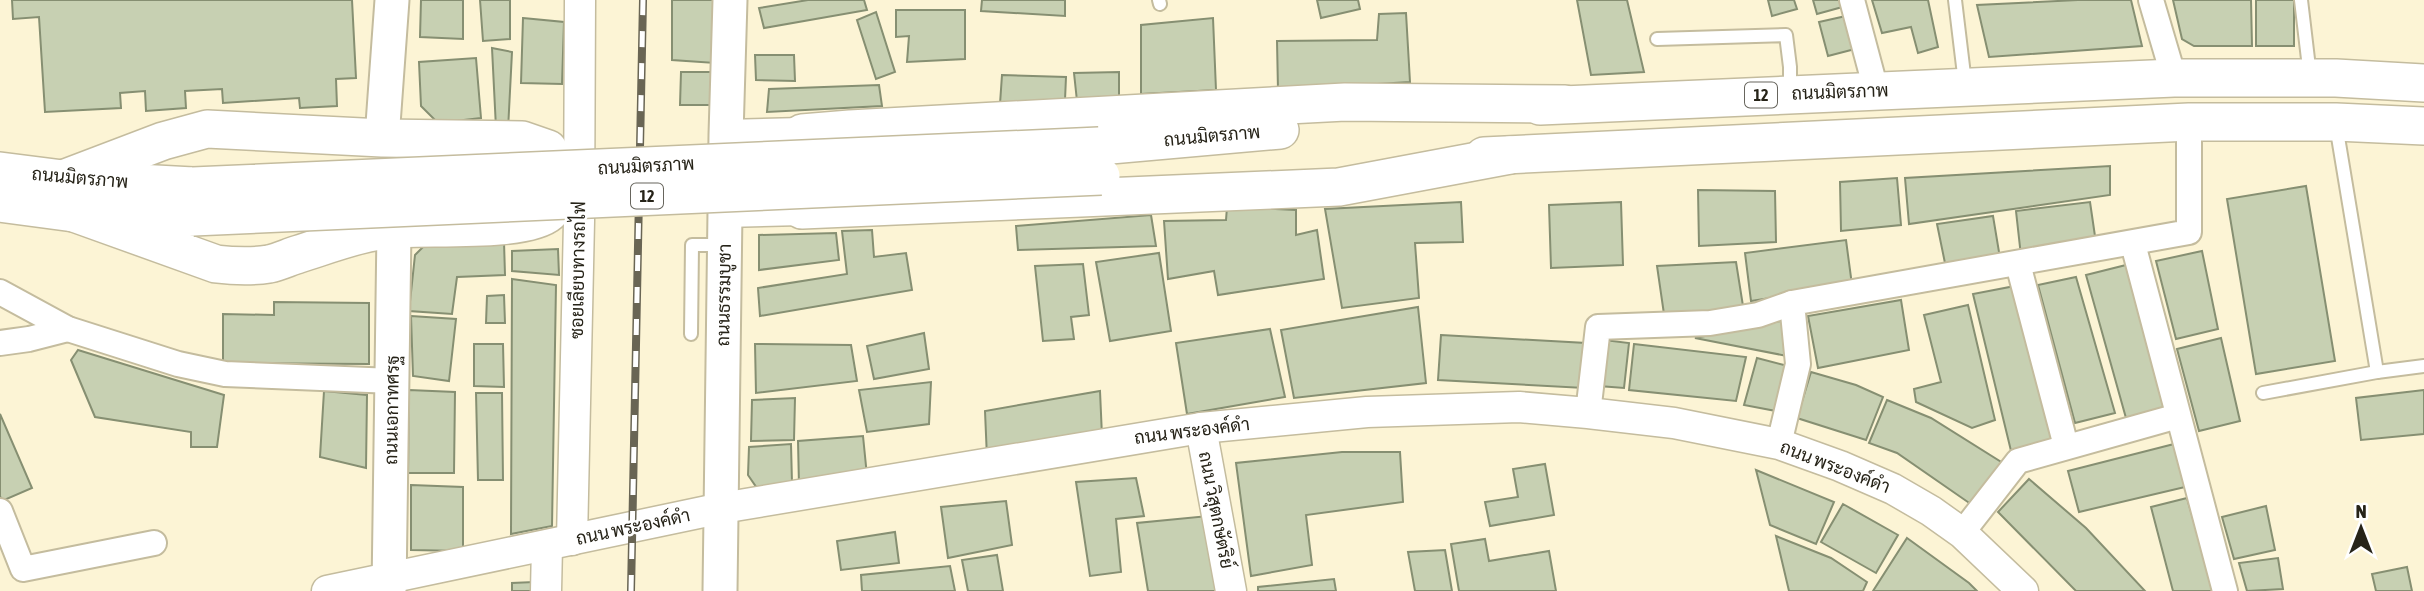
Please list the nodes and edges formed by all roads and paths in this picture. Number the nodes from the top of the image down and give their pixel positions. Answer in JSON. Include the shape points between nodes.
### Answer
{"nodes":[{"id":1,"x":392,"y":0,"type":"edge"},
{"id":2,"x":580,"y":0,"type":"edge"},
{"id":3,"x":730,"y":0,"type":"edge"},
{"id":4,"x":1852,"y":0,"type":"edge"},
{"id":5,"x":1955,"y":0,"type":"edge"},
{"id":6,"x":2151,"y":0,"type":"edge"},
{"id":7,"x":2301,"y":0,"type":"edge"},
{"id":8,"x":1657,"y":39,"type":"dead end"},
{"id":9,"x":2174,"y":78,"type":"junction"},
{"id":10,"x":2311,"y":78,"type":"junction"},
{"id":11,"x":2424,"y":83,"type":"edge"},
{"id":12,"x":1965,"y":87,"type":"junction"},
{"id":13,"x":1876,"y":90,"type":"junction"},
{"id":14,"x":1790,"y":94,"type":"junction"},
{"id":15,"x":1565,"y":104,"type":"junction"},
{"id":16,"x":2189,"y":122,"type":"junction"},
{"id":17,"x":2336,"y":122,"type":"junction"},
{"id":18,"x":2424,"y":126,"type":"edge"},
{"id":19,"x":802,"y":134,"type":"junction"},
{"id":20,"x":726,"y":135,"type":"junction"},
{"id":21,"x":383,"y":138,"type":"junction"},
{"id":22,"x":1510,"y":155,"type":"junction"},
{"id":23,"x":1100,"y":161,"type":"junction"},
{"id":24,"x":0,"y":171,"type":"edge"},
{"id":25,"x":63,"y":179,"type":"junction"},
{"id":26,"x":193,"y":202,"type":"junction"},
{"id":27,"x":0,"y":203,"type":"edge"},
{"id":28,"x":802,"y":210,"type":"junction"},
{"id":29,"x":74,"y":213,"type":"junction"},
{"id":30,"x":394,"y":229,"type":"junction"},
{"id":31,"x":725,"y":229,"type":"junction"},
{"id":32,"x":2133,"y":244,"type":"junction"},
{"id":33,"x":2018,"y":264,"type":"junction"},
{"id":34,"x":0,"y":292,"type":"edge"},
{"id":35,"x":1792,"y":303,"type":"junction"},
{"id":36,"x":68,"y":329,"type":"junction"},
{"id":37,"x":691,"y":334,"type":"dead end"},
{"id":38,"x":0,"y":343,"type":"edge"},
{"id":39,"x":2424,"y":366,"type":"edge"},
{"id":40,"x":2377,"y":372,"type":"junction"},
{"id":41,"x":393,"y":381,"type":"junction"},
{"id":42,"x":2263,"y":393,"type":"dead end"},
{"id":43,"x":1588,"y":413,"type":"junction"},
{"id":44,"x":2178,"y":416,"type":"junction"},
{"id":45,"x":1201,"y":428,"type":"junction"},
{"id":46,"x":1779,"y":444,"type":"junction"},
{"id":47,"x":2066,"y":446,"type":"junction"},
{"id":48,"x":722,"y":508,"type":"junction"},
{"id":49,"x":0,"y":511,"type":"edge"},
{"id":50,"x":1962,"y":533,"type":"junction"},
{"id":51,"x":559,"y":543,"type":"junction"},
{"id":52,"x":154,"y":544,"type":"dead end"},
{"id":53,"x":389,"y":585,"type":"edge"},
{"id":54,"x":327,"y":591,"type":"edge"},
{"id":55,"x":546,"y":591,"type":"edge"},
{"id":56,"x":720,"y":591,"type":"edge"},
{"id":57,"x":1231,"y":591,"type":"edge"},
{"id":58,"x":2023,"y":591,"type":"edge"},
{"id":59,"x":2225,"y":591,"type":"edge"}],
"edges":[{"from":1,"to":21,"type":"main road"},
{"from":2,"to":51,"type":"street","name":"ซอยเลียบทางรถไฟ","via":[[579,235]]},
{"from":3,"to":20,"type":"main road","name":"ถนนธรรมบูชา"},
{"from":4,"to":13,"type":"street"},
{"from":5,"to":12,"type":"lane"},
{"from":6,"to":9,"type":"street"},
{"from":7,"to":10,"type":"lane"},
{"from":8,"to":14,"type":"lane","via":[[1786,34]]},
{"from":9,"to":10,"type":"main road","name":"ถนนมิตรภาพ","number":"12"},
{"from":9,"to":12,"type":"main road","name":"ถนนมิตรภาพ","number":"12"},
{"from":10,"to":11,"type":"main road","name":"ถนนมิตรภาพ","number":"12"},
{"from":12,"to":13,"type":"main road","name":"ถนนมิตรภาพ","number":"12"},
{"from":13,"to":14,"type":"main road","name":"ถนนมิตรภาพ","number":"12"},
{"from":14,"to":15,"type":"main road","name":"ถนนมิตรภาพ","number":"12"},
{"from":15,"to":19,"type":"main road","via":[[1345,102]]},
{"from":15,"to":23,"type":"main road","name":"ถนนมิตรภาพ","number":"12"},
{"from":16,"to":17,"type":"main road","name":"ถนนมิตรภาพ","number":"12"},
{"from":16,"to":22,"type":"main road","name":"ถนนมิตรภาพ","number":"12"},
{"from":16,"to":32,"type":"street","via":[[2189,232]]},
{"from":17,"to":18,"type":"main road","name":"ถนนมิตรภาพ","number":"12"},
{"from":17,"to":40,"type":"lane"},
{"from":19,"to":20,"type":"street"},
{"from":19,"to":28,"type":"main road","via":[[774,154],[775,192]]},
{"from":20,"to":31,"type":"main road","name":"ถนนธรรมบูชา"},
{"from":21,"to":25,"type":"main road","via":[[207,129]]},
{"from":21,"to":30,"type":"main road","via":[[489,141],[513,151],[528,185],[515,215],[494,225]]},
{"from":22,"to":23,"type":"main road","name":"ถนนมิตรภาพ","number":"12"},
{"from":22,"to":28,"type":"main road","via":[[1339,187]]},
{"from":23,"to":26,"type":"main road","name":"ถนนมิตรภาพ","number":"12","bridge":true},
{"from":24,"to":25,"type":"main road","name":"ถนนมิตรภาพ","number":"12"},
{"from":25,"to":26,"type":"main road","name":"ถนนมิตรภาพ","number":"12"},
{"from":26,"to":29,"type":"main road","name":"ถนนมิตรภาพ","number":"12"},
{"from":27,"to":29,"type":"main road","name":"ถนนมิตรภาพ","number":"12"},
{"from":28,"to":31,"type":"street"},
{"from":29,"to":30,"type":"main road","via":[[216,264],[237,266],[270,264],[349,237]]},
{"from":30,"to":41,"type":"main road","name":"ถนนเอกาทศรฐ"},
{"from":31,"to":37,"type":"lane","via":[[692,245]]},
{"from":31,"to":48,"type":"main road","name":"ถนนธรรมบูชา"},
{"from":32,"to":33,"type":"street"},
{"from":32,"to":44,"type":"street"},
{"from":33,"to":35,"type":"street"},
{"from":33,"to":47,"type":"street"},
{"from":34,"to":36,"type":"street"},
{"from":35,"to":43,"type":"street","via":[[1758,315],[1710,323],[1598,327]]},
{"from":35,"to":46,"type":"street","via":[[1798,363]]},
{"from":36,"to":38,"type":"street"},
{"from":36,"to":41,"type":"street","via":[[225,374]]},
{"from":39,"to":40,"type":"lane"},
{"from":40,"to":42,"type":"lane"},
{"from":41,"to":53,"type":"main road","name":"ถนนเอกาทศรฐ"},
{"from":43,"to":45,"type":"street","name":"ถนน พระองค์ดำ","via":[[1519,407],[1367,412]]},
{"from":43,"to":46,"type":"street","name":"ถนน พระองค์ดำ","via":[[1674,423]]},
{"from":44,"to":47,"type":"street"},
{"from":44,"to":59,"type":"street"},
{"from":45,"to":48,"type":"street","name":"ถนน พระองค์ดำ"},
{"from":45,"to":57,"type":"street","name":"ถนน วิสุตกษัตริย์"},
{"from":46,"to":50,"type":"street","name":"ถนน พระองค์ดำ","via":[[1893,489]]},
{"from":47,"to":50,"type":"street","via":[[2018,461]]},
{"from":48,"to":51,"type":"street","name":"ถนน พระองค์ดำ"},
{"from":48,"to":56,"type":"main road","name":"ถนนธรรมบูชา"},
{"from":49,"to":52,"type":"street","via":[[23,569]]},
{"from":50,"to":58,"type":"street","name":"ถนน พระองค์ดำ"},
{"from":51,"to":53,"type":"street","name":"ถนน พระองค์ดำ"},
{"from":51,"to":55,"type":"street","name":"ซอยเลียบทางรถไฟ"},
{"from":53,"to":54,"type":"street","name":"ถนน พระองค์ดำ"}]}
